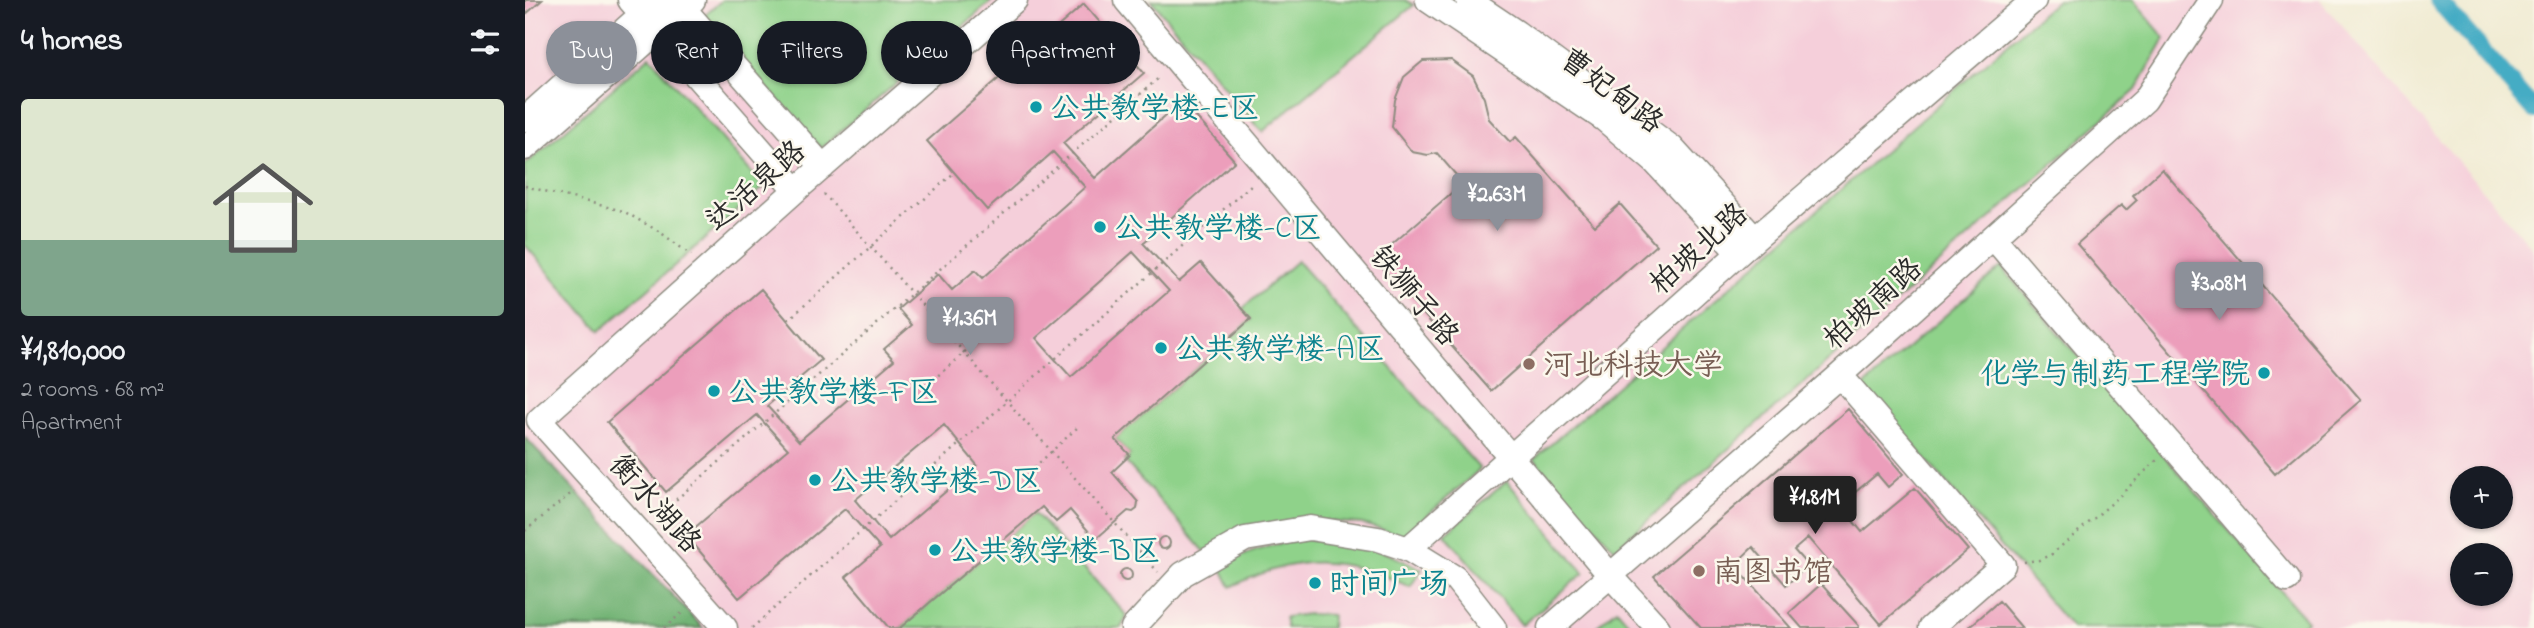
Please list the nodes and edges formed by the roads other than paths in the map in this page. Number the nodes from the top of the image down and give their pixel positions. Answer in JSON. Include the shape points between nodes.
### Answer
{"nodes":[{"id":1,"x":1015,"y":0,"type":"edge"},
{"id":2,"x":1126,"y":0,"type":"edge"},
{"id":3,"x":1428,"y":0,"type":"edge"},
{"id":4,"x":1468,"y":0,"type":"edge"},
{"id":5,"x":2211,"y":0,"type":"edge"},
{"id":6,"x":2031,"y":1,"type":"edge"},
{"id":7,"x":684,"y":3,"type":"edge"},
{"id":8,"x":647,"y":12,"type":"edge"},
{"id":9,"x":525,"y":119,"type":"edge"},
{"id":10,"x":525,"y":148,"type":"edge"},
{"id":11,"x":810,"y":178,"type":"junction"},
{"id":12,"x":1993,"y":237,"type":"junction"},
{"id":13,"x":1747,"y":246,"type":"junction"},
{"id":14,"x":1840,"y":374,"type":"junction"},
{"id":15,"x":539,"y":420,"type":"joint"},
{"id":16,"x":1510,"y":457,"type":"junction"},
{"id":17,"x":1408,"y":549,"type":"junction"},
{"id":18,"x":1610,"y":575,"type":"junction"},
{"id":19,"x":2287,"y":580,"type":"dead end"},
{"id":20,"x":725,"y":628,"type":"edge"},
{"id":21,"x":1133,"y":628,"type":"edge"},
{"id":22,"x":1494,"y":628,"type":"edge"},
{"id":23,"x":1550,"y":628,"type":"edge"},
{"id":24,"x":1658,"y":628,"type":"edge"},
{"id":25,"x":1931,"y":628,"type":"edge"}],
"edges":[{"from":1,"to":11,"type":"lane","name":"达活泉路"},
{"from":2,"to":16,"type":"lane","name":"铁狮子路"},
{"from":3,"to":13,"type":"lane","name":"曹妃甸路","via":[[1604,119]]},
{"from":4,"to":13,"type":"lane","name":"曹妃甸路","via":[[1672,148]]},
{"from":5,"to":12,"type":"lane","name":"柏坡南路","via":[[2145,100]]},
{"from":6,"to":13,"type":"lane","name":"柏坡北路"},
{"from":7,"to":8,"type":"lane"},
{"from":7,"to":11,"type":"lane"},
{"from":8,"to":9,"type":"lane"},
{"from":8,"to":10,"type":"lane"},
{"from":8,"to":11,"type":"lane"},
{"from":11,"to":15,"type":"lane","name":"达活泉路"},
{"from":12,"to":14,"type":"lane","name":"柏坡南路"},
{"from":12,"to":19,"type":"lane"},
{"from":13,"to":16,"type":"lane","name":"柏坡北路"},
{"from":14,"to":18,"type":"lane","name":"柏坡南路"},
{"from":14,"to":25,"type":"lane","via":[[2003,565]]},
{"from":15,"to":20,"type":"lane","name":"衡水湖路"},
{"from":16,"to":17,"type":"lane","name":"柏坡北路"},
{"from":16,"to":18,"type":"lane","name":"铁狮子路"},
{"from":17,"to":21,"type":"lane","via":[[1310,528],[1245,539],[1183,574]]},
{"from":17,"to":22,"type":"lane","via":[[1455,578]]},
{"from":18,"to":23,"type":"lane","name":"柏坡南路"},
{"from":18,"to":24,"type":"lane","name":"铁狮子路"}]}
